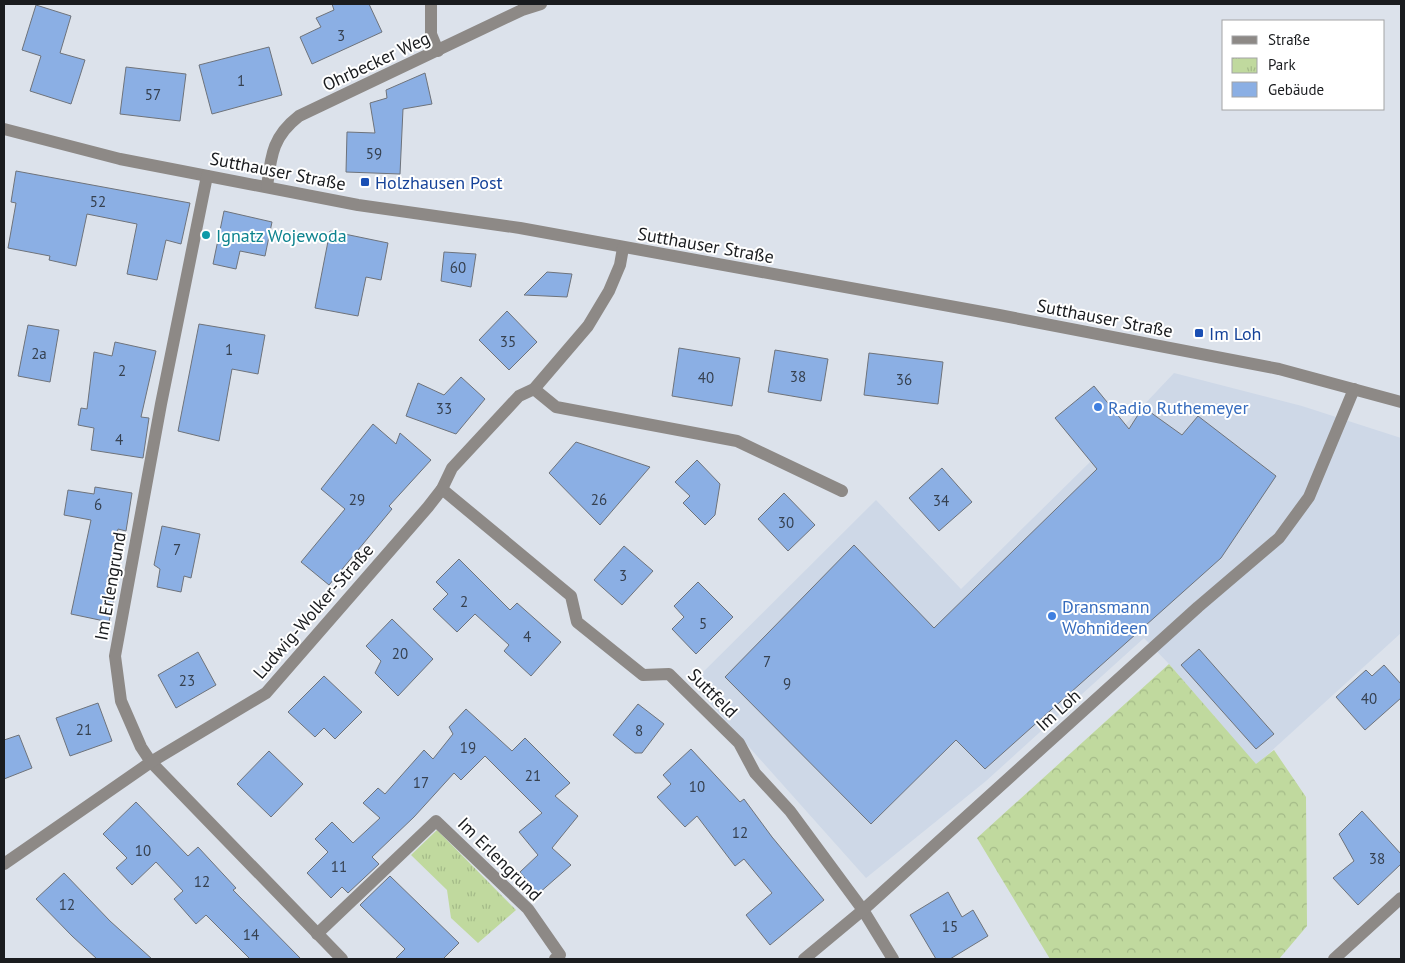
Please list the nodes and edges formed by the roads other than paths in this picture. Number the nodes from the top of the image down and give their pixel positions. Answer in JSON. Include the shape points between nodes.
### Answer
{"nodes":[{"id":1,"x":431,"y":4,"type":"edge"},
{"id":2,"x":541,"y":4,"type":"edge"},
{"id":3,"x":438,"y":51,"type":"junction"},
{"id":4,"x":4,"y":129,"type":"edge"},
{"id":5,"x":207,"y":176,"type":"junction"},
{"id":6,"x":267,"y":187,"type":"junction"},
{"id":7,"x":622,"y":248,"type":"junction"},
{"id":8,"x":534,"y":389,"type":"junction"},
{"id":9,"x":1354,"y":389,"type":"junction"},
{"id":10,"x":1401,"y":402,"type":"edge"},
{"id":11,"x":442,"y":489,"type":"junction"},
{"id":12,"x":842,"y":491,"type":"dead end"},
{"id":13,"x":151,"y":762,"type":"junction"},
{"id":14,"x":4,"y":864,"type":"edge"},
{"id":15,"x":1399,"y":906,"type":"edge"},
{"id":16,"x":863,"y":910,"type":"junction"},
{"id":17,"x":317,"y":934,"type":"junction"},
{"id":18,"x":342,"y":959,"type":"edge"},
{"id":19,"x":555,"y":959,"type":"edge"},
{"id":20,"x":804,"y":959,"type":"edge"},
{"id":21,"x":893,"y":959,"type":"edge"},
{"id":22,"x":1334,"y":959,"type":"edge"}],
"edges":[{"from":1,"to":3,"type":"street","via":[[431,34]]},
{"from":2,"to":3,"type":"street","name":"Ohrbecker Weg"},
{"from":3,"to":6,"type":"street","name":"Ohrbecker Weg","via":[[298,116],[285,127],[274,144]]},
{"from":4,"to":5,"type":"street","name":"Sutthauser Straße","via":[[120,159]]},
{"from":5,"to":6,"type":"street","name":"Sutthauser Straße"},
{"from":5,"to":13,"type":"street","name":"Im Erlengrund","via":[[115,656],[122,701],[141,747]]},
{"from":6,"to":7,"type":"street","name":"Sutthauser Straße","via":[[384,210],[520,228]]},
{"from":7,"to":8,"type":"street","name":"Ludwig-Wolker-Straße","via":[[620,265],[610,291],[588,326]]},
{"from":7,"to":9,"type":"street","name":"Sutthauser Straße","via":[[1038,322],[1279,369]]},
{"from":8,"to":11,"type":"street","name":"Ludwig-Wolker-Straße","via":[[519,396],[452,468]]},
{"from":8,"to":12,"type":"street","via":[[556,408],[737,441]]},
{"from":9,"to":10,"type":"street","name":"Sutthauser Straße"},
{"from":9,"to":16,"type":"street","name":"Im Loh","via":[[1309,497],[1279,538],[1198,607]]},
{"from":11,"to":13,"type":"street","name":"Ludwig-Wolker-Straße","via":[[266,693]]},
{"from":11,"to":16,"type":"street","name":"Suttfeld","via":[[571,596],[577,622],[643,675],[669,674],[739,743],[755,774],[790,810]]},
{"from":13,"to":14,"type":"street","name":"Ludwig-Wolker-Straße"},
{"from":13,"to":17,"type":"street","name":"Im Erlengrund"},
{"from":15,"to":22,"type":"street"},
{"from":16,"to":20,"type":"street","name":"Im Loh"},
{"from":16,"to":21,"type":"street","name":"Suttfeld"},
{"from":17,"to":18,"type":"street","name":"Im Erlengrund"},
{"from":17,"to":19,"type":"street","name":"Im Erlengrund","via":[[436,820],[528,909],[560,955]]}]}
